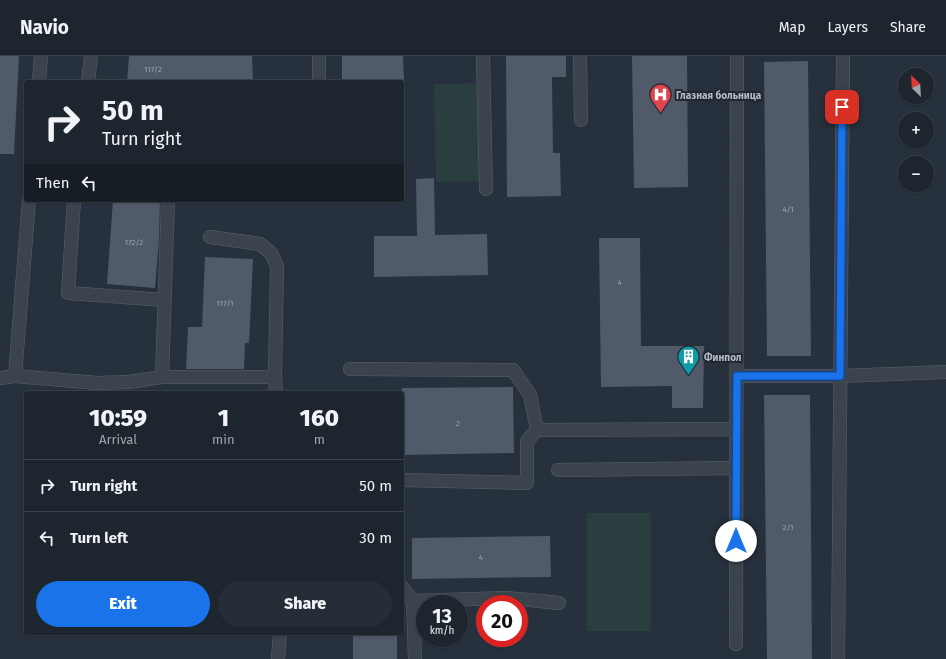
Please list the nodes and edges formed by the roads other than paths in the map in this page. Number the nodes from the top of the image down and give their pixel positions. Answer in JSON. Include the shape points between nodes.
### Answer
{"nodes":[{"id":1,"x":41,"y":56,"type":"edge"},
{"id":2,"x":91,"y":56,"type":"edge"},
{"id":3,"x":319,"y":56,"type":"edge"},
{"id":4,"x":483,"y":56,"type":"edge"},
{"id":5,"x":580,"y":56,"type":"edge"},
{"id":6,"x":737,"y":56,"type":"edge"},
{"id":7,"x":843,"y":56,"type":"edge"},
{"id":8,"x":39,"y":80,"type":"edge"},
{"id":9,"x":88,"y":80,"type":"edge"},
{"id":10,"x":319,"y":80,"type":"edge"},
{"id":11,"x":581,"y":120,"type":"dead end"},
{"id":12,"x":486,"y":189,"type":"dead end"},
{"id":13,"x":30,"y":202,"type":"edge"},
{"id":14,"x":74,"y":202,"type":"edge"},
{"id":15,"x":168,"y":202,"type":"edge"},
{"id":16,"x":210,"y":237,"type":"dead end"},
{"id":17,"x":164,"y":300,"type":"junction"},
{"id":18,"x":350,"y":369,"type":"dead end"},
{"id":19,"x":946,"y":372,"type":"edge"},
{"id":20,"x":15,"y":376,"type":"junction"},
{"id":21,"x":737,"y":376,"type":"junction"},
{"id":22,"x":840,"y":376,"type":"junction"},
{"id":23,"x":162,"y":377,"type":"junction"},
{"id":24,"x":275,"y":377,"type":"junction"},
{"id":25,"x":0,"y":378,"type":"edge"},
{"id":26,"x":276,"y":391,"type":"edge"},
{"id":27,"x":736,"y":429,"type":"junction"},
{"id":28,"x":537,"y":430,"type":"junction"},
{"id":29,"x":736,"y":468,"type":"junction"},
{"id":30,"x":558,"y":470,"type":"dead end"},
{"id":31,"x":404,"y":480,"type":"edge"},
{"id":32,"x":404,"y":589,"type":"edge"},
{"id":33,"x":413,"y":600,"type":"junction"},
{"id":34,"x":559,"y":603,"type":"dead end"},
{"id":35,"x":280,"y":635,"type":"edge"},
{"id":36,"x":736,"y":644,"type":"dead end"},
{"id":37,"x":278,"y":659,"type":"edge"},
{"id":38,"x":415,"y":659,"type":"edge"},
{"id":39,"x":838,"y":659,"type":"edge"}],
"edges":[{"from":1,"to":8,"type":"lane"},
{"from":2,"to":9,"type":"lane"},
{"from":3,"to":10,"type":"lane"},
{"from":4,"to":12,"type":"lane"},
{"from":5,"to":11,"type":"lane"},
{"from":6,"to":21,"type":"lane"},
{"from":7,"to":22,"type":"lane"},
{"from":13,"to":20,"type":"lane"},
{"from":14,"to":17,"type":"lane","via":[[68,293]]},
{"from":15,"to":17,"type":"lane"},
{"from":16,"to":24,"type":"lane","via":[[260,244],[272,253],[277,266]]},
{"from":17,"to":23,"type":"lane"},
{"from":18,"to":28,"type":"lane","via":[[513,370],[530,395]]},
{"from":19,"to":22,"type":"lane"},
{"from":20,"to":23,"type":"lane","via":[[97,383]]},
{"from":20,"to":25,"type":"lane"},
{"from":21,"to":22,"type":"lane"},
{"from":21,"to":27,"type":"lane"},
{"from":22,"to":39,"type":"lane"},
{"from":23,"to":24,"type":"lane"},
{"from":24,"to":26,"type":"lane"},
{"from":27,"to":28,"type":"lane"},
{"from":27,"to":29,"type":"lane"},
{"from":28,"to":31,"type":"lane","via":[[527,441],[527,483]]},
{"from":29,"to":30,"type":"lane"},
{"from":29,"to":36,"type":"lane"},
{"from":32,"to":33,"type":"lane"},
{"from":33,"to":34,"type":"lane","via":[[505,598]]},
{"from":33,"to":38,"type":"lane"},
{"from":35,"to":37,"type":"lane"}]}
